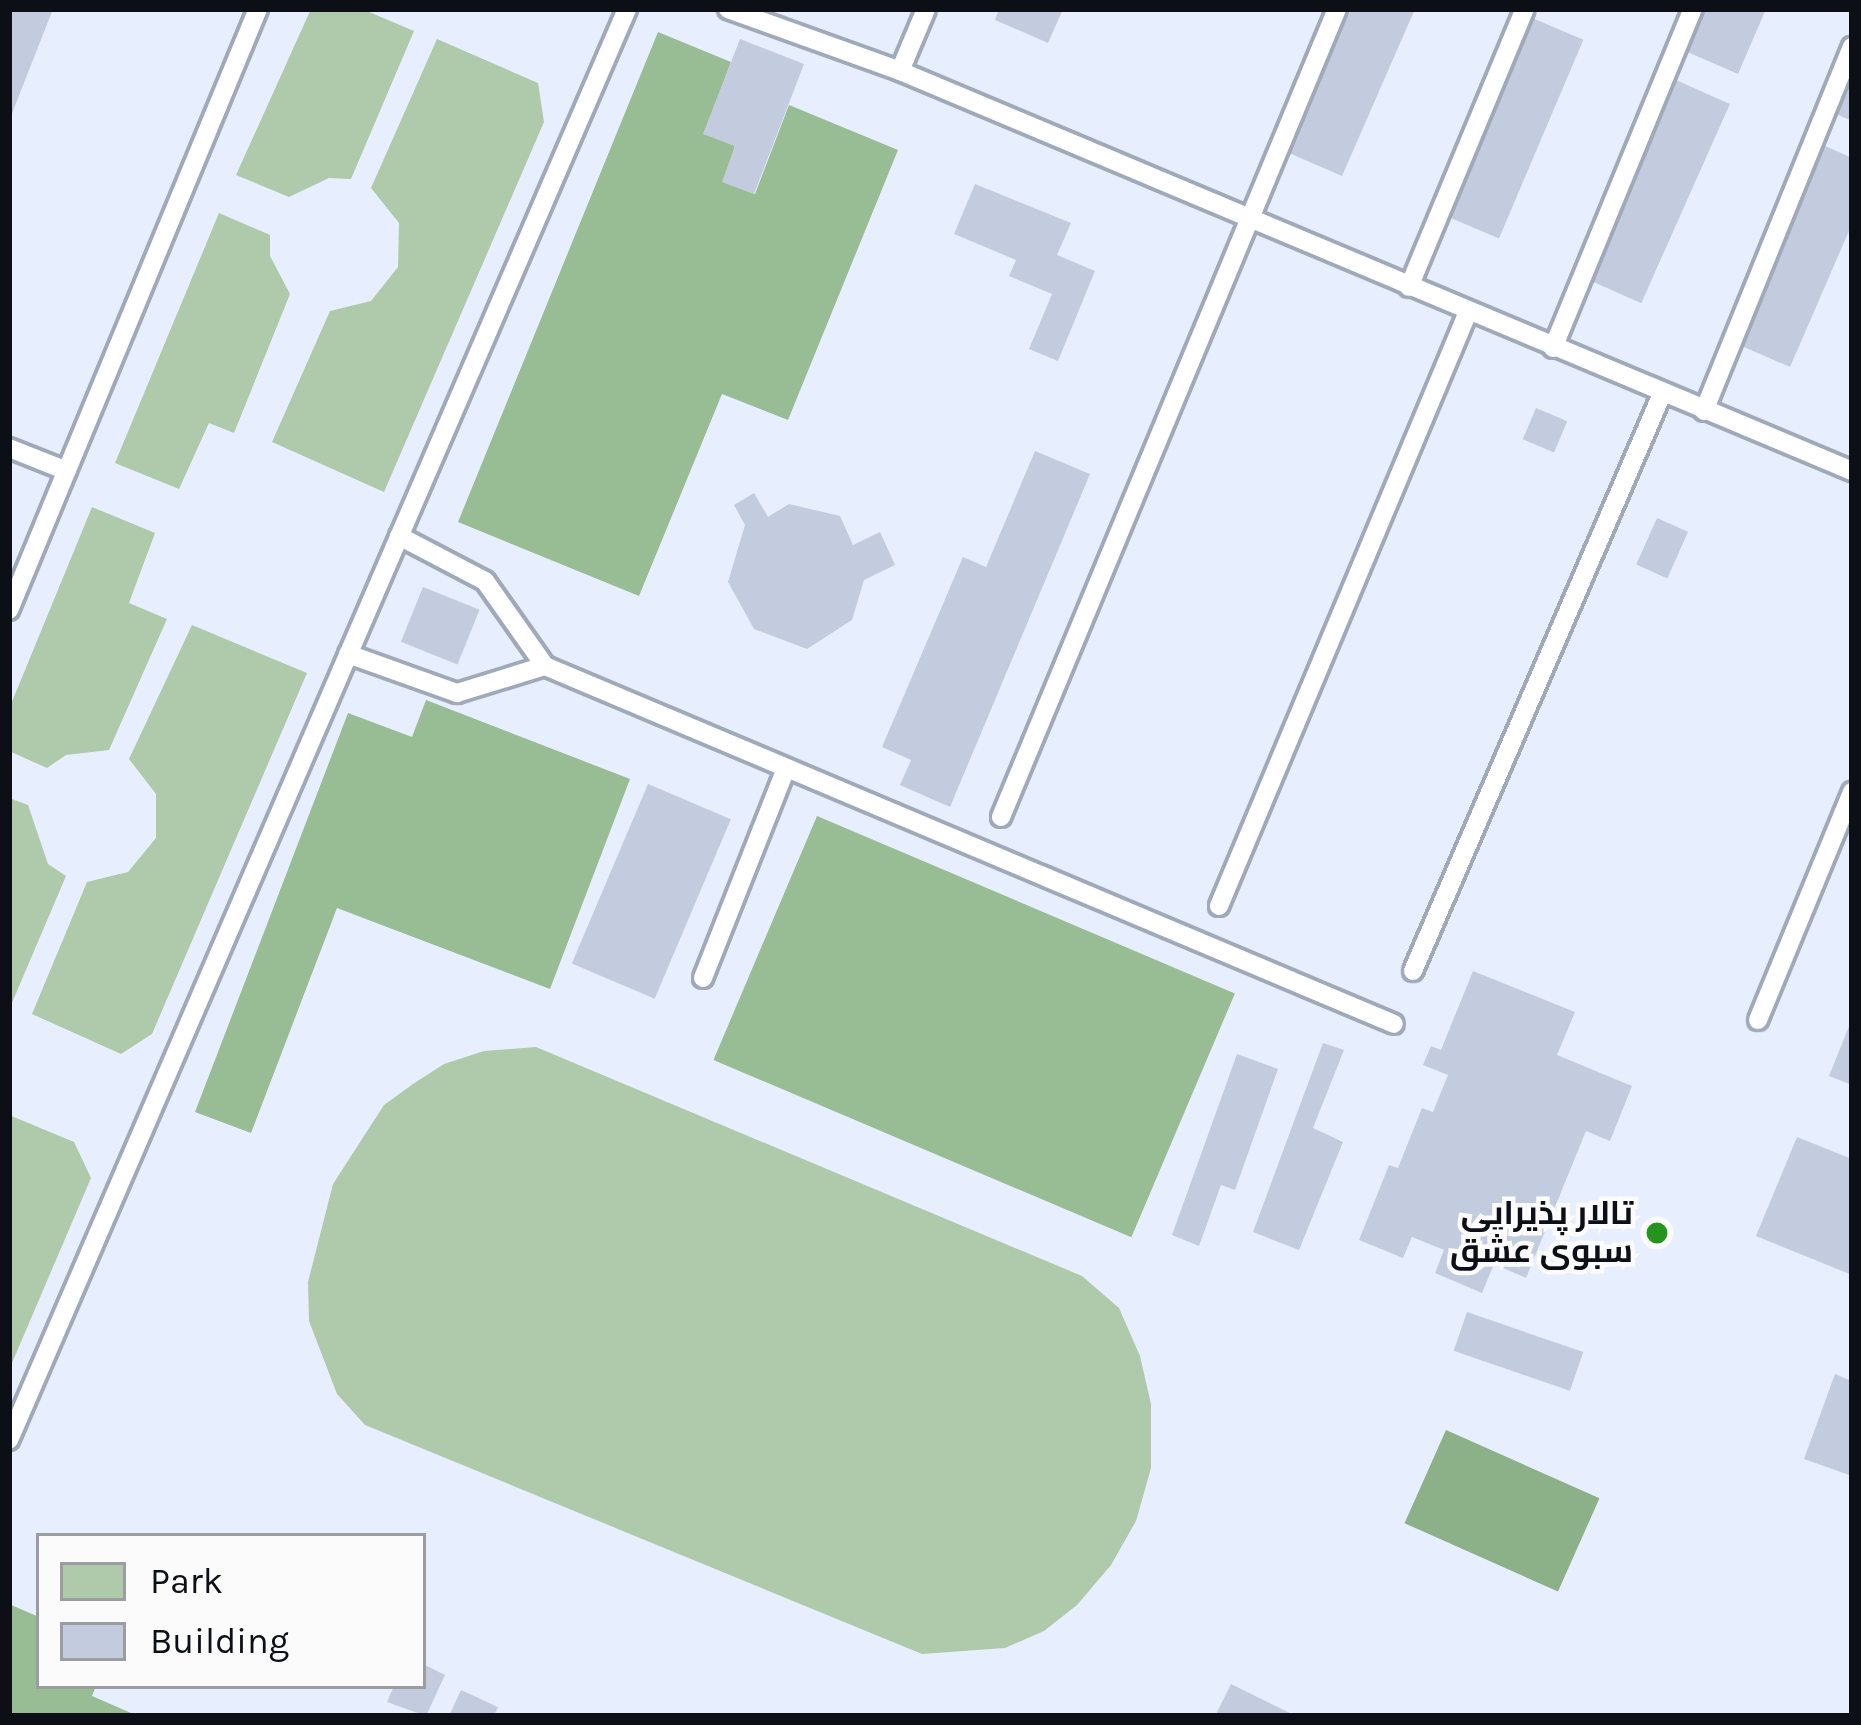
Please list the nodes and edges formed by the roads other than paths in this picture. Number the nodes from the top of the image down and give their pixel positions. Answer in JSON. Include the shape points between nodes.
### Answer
{"nodes":[{"id":1,"x":258,"y":9,"type":"edge"},
{"id":2,"x":627,"y":9,"type":"edge"},
{"id":3,"x":728,"y":9,"type":"edge"},
{"id":4,"x":926,"y":9,"type":"edge"},
{"id":5,"x":1337,"y":9,"type":"edge"},
{"id":6,"x":1525,"y":9,"type":"edge"},
{"id":7,"x":1693,"y":9,"type":"edge"},
{"id":8,"x":1852,"y":47,"type":"edge"},
{"id":9,"x":900,"y":71,"type":"junction"},
{"id":10,"x":1251,"y":220,"type":"junction"},
{"id":11,"x":1408,"y":287,"type":"junction"},
{"id":12,"x":1468,"y":312,"type":"junction"},
{"id":13,"x":1553,"y":348,"type":"junction"},
{"id":14,"x":1662,"y":394,"type":"junction"},
{"id":15,"x":1704,"y":411,"type":"junction"},
{"id":16,"x":9,"y":448,"type":"edge"},
{"id":17,"x":67,"y":471,"type":"junction"},
{"id":18,"x":1852,"y":471,"type":"edge"},
{"id":19,"x":399,"y":536,"type":"junction"},
{"id":20,"x":9,"y":610,"type":"edge"},
{"id":21,"x":348,"y":654,"type":"junction"},
{"id":22,"x":545,"y":666,"type":"junction"},
{"id":23,"x":786,"y":768,"type":"junction"},
{"id":24,"x":1852,"y":792,"type":"edge"},
{"id":25,"x":1001,"y":817,"type":"dead end"},
{"id":26,"x":1220,"y":907,"type":"dead end"},
{"id":27,"x":1413,"y":970,"type":"dead end"},
{"id":28,"x":703,"y":978,"type":"dead end"},
{"id":29,"x":1758,"y":1020,"type":"dead end"},
{"id":30,"x":1394,"y":1024,"type":"dead end"},
{"id":31,"x":9,"y":1440,"type":"edge"}],
"edges":[{"from":1,"to":17,"type":"lane"},
{"from":2,"to":19,"type":"lane"},
{"from":3,"to":9,"type":"lane"},
{"from":4,"to":9,"type":"lane"},
{"from":5,"to":10,"type":"lane"},
{"from":6,"to":11,"type":"lane"},
{"from":7,"to":13,"type":"lane"},
{"from":8,"to":15,"type":"lane"},
{"from":9,"to":10,"type":"lane"},
{"from":10,"to":11,"type":"lane"},
{"from":10,"to":25,"type":"lane"},
{"from":11,"to":12,"type":"lane"},
{"from":12,"to":13,"type":"lane"},
{"from":12,"to":26,"type":"lane"},
{"from":13,"to":14,"type":"lane"},
{"from":14,"to":15,"type":"lane"},
{"from":14,"to":27,"type":"lane"},
{"from":15,"to":18,"type":"lane"},
{"from":16,"to":17,"type":"lane"},
{"from":17,"to":20,"type":"lane"},
{"from":19,"to":21,"type":"lane"},
{"from":19,"to":22,"type":"lane","via":[[485,581]]},
{"from":21,"to":22,"type":"lane","via":[[457,693]]},
{"from":21,"to":31,"type":"lane"},
{"from":22,"to":23,"type":"lane"},
{"from":23,"to":28,"type":"lane"},
{"from":23,"to":30,"type":"lane"},
{"from":24,"to":29,"type":"lane"}]}
